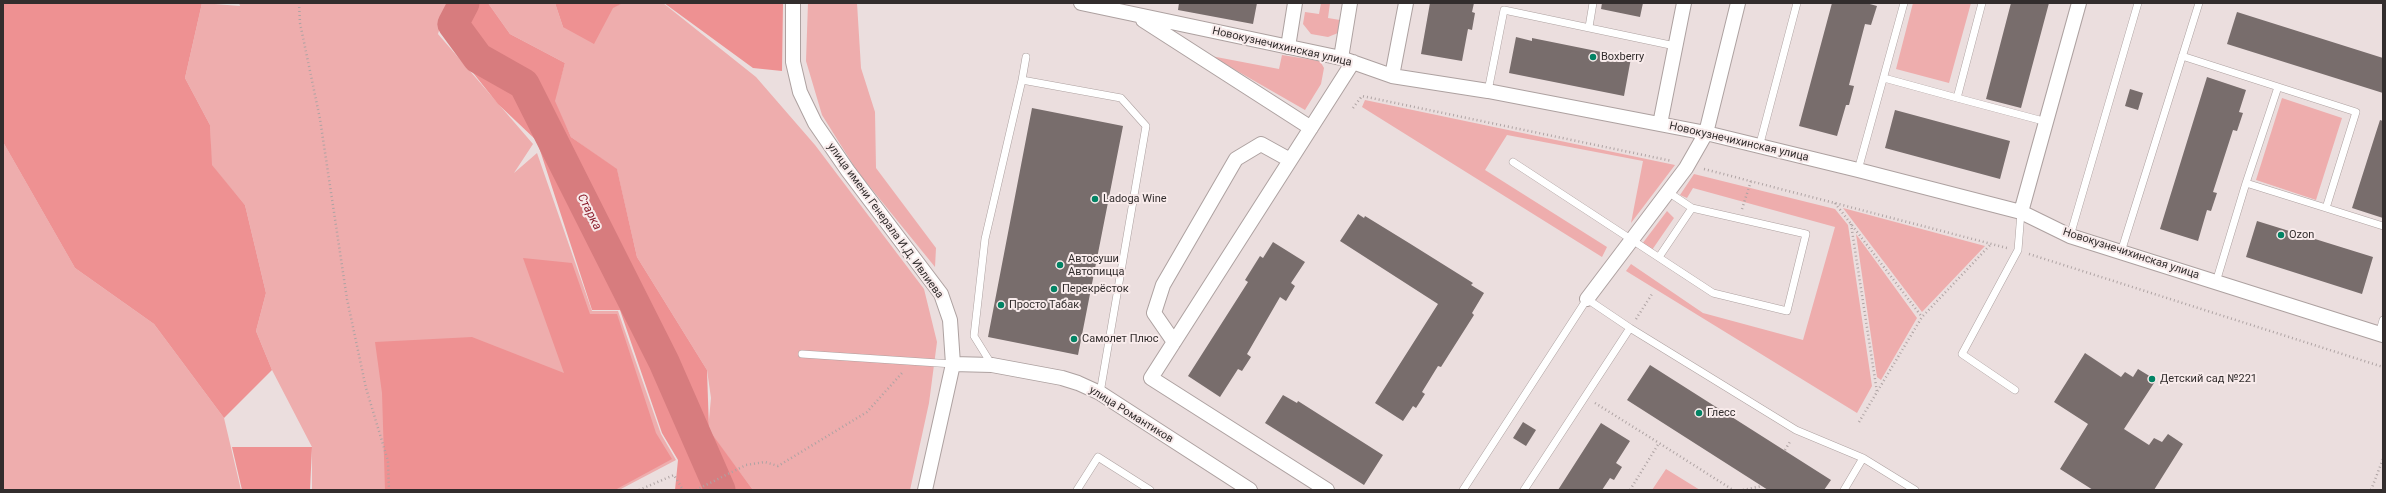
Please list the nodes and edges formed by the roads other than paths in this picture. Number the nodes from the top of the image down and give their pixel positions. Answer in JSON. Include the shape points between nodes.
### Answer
{"nodes":[{"id":1,"x":793,"y":3,"type":"edge"},
{"id":2,"x":1081,"y":3,"type":"edge"},
{"id":3,"x":1295,"y":3,"type":"edge"},
{"id":4,"x":1350,"y":3,"type":"edge"},
{"id":5,"x":1406,"y":3,"type":"edge"},
{"id":6,"x":1593,"y":3,"type":"edge"},
{"id":7,"x":1684,"y":3,"type":"edge"},
{"id":8,"x":1738,"y":3,"type":"edge"},
{"id":9,"x":1797,"y":3,"type":"edge"},
{"id":10,"x":1904,"y":3,"type":"edge"},
{"id":11,"x":1982,"y":3,"type":"edge"},
{"id":12,"x":2079,"y":3,"type":"edge"},
{"id":13,"x":2138,"y":3,"type":"edge"},
{"id":14,"x":2199,"y":3,"type":"edge"},
{"id":15,"x":1505,"y":6,"type":"edge"},
{"id":16,"x":1135,"y":15,"type":"junction"},
{"id":17,"x":1588,"y":27,"type":"junction"},
{"id":18,"x":1675,"y":46,"type":"junction"},
{"id":19,"x":1288,"y":47,"type":"junction"},
{"id":20,"x":2182,"y":56,"type":"junction"},
{"id":21,"x":1026,"y":57,"type":"dead end"},
{"id":22,"x":1347,"y":60,"type":"junction"},
{"id":23,"x":1392,"y":76,"type":"junction"},
{"id":24,"x":1884,"y":78,"type":"junction"},
{"id":25,"x":1022,"y":80,"type":"junction"},
{"id":26,"x":2278,"y":87,"type":"junction"},
{"id":27,"x":1488,"y":91,"type":"junction"},
{"id":28,"x":1957,"y":98,"type":"junction"},
{"id":29,"x":2047,"y":122,"type":"junction"},
{"id":30,"x":1660,"y":124,"type":"junction"},
{"id":31,"x":1311,"y":128,"type":"junction"},
{"id":32,"x":1706,"y":132,"type":"junction"},
{"id":33,"x":1759,"y":147,"type":"junction"},
{"id":34,"x":1290,"y":160,"type":"junction"},
{"id":35,"x":1513,"y":162,"type":"dead end"},
{"id":36,"x":1858,"y":170,"type":"junction"},
{"id":37,"x":2246,"y":183,"type":"junction"},
{"id":38,"x":1668,"y":192,"type":"junction"},
{"id":39,"x":1692,"y":208,"type":"junction"},
{"id":40,"x":2326,"y":208,"type":"junction"},
{"id":41,"x":2021,"y":212,"type":"junction"},
{"id":42,"x":2383,"y":226,"type":"edge"},
{"id":43,"x":2070,"y":236,"type":"junction"},
{"id":44,"x":1632,"y":239,"type":"junction"},
{"id":45,"x":2121,"y":252,"type":"junction"},
{"id":46,"x":1660,"y":258,"type":"junction"},
{"id":47,"x":2216,"y":282,"type":"junction"},
{"id":48,"x":1587,"y":300,"type":"junction"},
{"id":49,"x":2383,"y":320,"type":"edge"},
{"id":50,"x":1630,"y":328,"type":"junction"},
{"id":51,"x":2381,"y":334,"type":"edge"},
{"id":52,"x":1174,"y":342,"type":"junction"},
{"id":53,"x":802,"y":354,"type":"dead end"},
{"id":54,"x":953,"y":364,"type":"junction"},
{"id":55,"x":992,"y":365,"type":"junction"},
{"id":56,"x":2015,"y":390,"type":"dead end"},
{"id":57,"x":1100,"y":394,"type":"junction"},
{"id":58,"x":1863,"y":458,"type":"junction"},
{"id":59,"x":1912,"y":489,"type":"edge"},
{"id":60,"x":925,"y":490,"type":"edge"},
{"id":61,"x":1077,"y":490,"type":"edge"},
{"id":62,"x":1150,"y":490,"type":"edge"},
{"id":63,"x":1250,"y":490,"type":"edge"},
{"id":64,"x":1327,"y":490,"type":"edge"},
{"id":65,"x":1463,"y":490,"type":"edge"},
{"id":66,"x":1524,"y":490,"type":"edge"},
{"id":67,"x":1844,"y":490,"type":"edge"}],
"edges":[{"from":1,"to":54,"type":"street","name":"улица имени Генерала И.Д. Ивлиева","via":[[793,62],[800,92],[815,123],[941,294],[950,320]]},
{"from":2,"to":16,"type":"street","name":"Новокузнечихинская улица"},
{"from":3,"to":19,"type":"street"},
{"from":4,"to":22,"type":"street"},
{"from":5,"to":23,"type":"street"},
{"from":6,"to":17,"type":"lane"},
{"from":7,"to":18,"type":"street"},
{"from":8,"to":32,"type":"street"},
{"from":9,"to":33,"type":"lane"},
{"from":10,"to":24,"type":"lane"},
{"from":11,"to":28,"type":"lane"},
{"from":12,"to":29,"type":"street"},
{"from":13,"to":43,"type":"lane"},
{"from":14,"to":20,"type":"lane"},
{"from":15,"to":17,"type":"lane"},
{"from":15,"to":27,"type":"lane"},
{"from":16,"to":19,"type":"street","name":"Новокузнечихинская улица"},
{"from":16,"to":31,"type":"street"},
{"from":17,"to":18,"type":"lane"},
{"from":18,"to":30,"type":"street"},
{"from":19,"to":22,"type":"street","name":"Новокузнечихинская улица"},
{"from":20,"to":26,"type":"lane"},
{"from":20,"to":45,"type":"lane"},
{"from":21,"to":25,"type":"lane"},
{"from":22,"to":23,"type":"street","name":"Новокузнечихинская улица"},
{"from":22,"to":31,"type":"street"},
{"from":23,"to":27,"type":"street","name":"Новокузнечихинская улица"},
{"from":24,"to":28,"type":"lane"},
{"from":24,"to":36,"type":"lane"},
{"from":25,"to":55,"type":"lane","via":[[985,239],[974,336]]},
{"from":25,"to":57,"type":"lane","via":[[1121,98],[1146,126]]},
{"from":26,"to":37,"type":"lane"},
{"from":26,"to":40,"type":"lane","via":[[2356,112]]},
{"from":27,"to":30,"type":"street","name":"Новокузнечихинская улица"},
{"from":28,"to":29,"type":"lane"},
{"from":29,"to":41,"type":"street"},
{"from":30,"to":32,"type":"street","name":"Новокузнечихинская улица"},
{"from":31,"to":34,"type":"street"},
{"from":32,"to":33,"type":"street","name":"Новокузнечихинская улица"},
{"from":32,"to":38,"type":"street"},
{"from":33,"to":36,"type":"street","name":"Новокузнечихинская улица"},
{"from":34,"to":52,"type":"street"},
{"from":34,"to":52,"type":"street","via":[[1261,144],[1236,159],[1163,285],[1154,313]]},
{"from":35,"to":44,"type":"lane"},
{"from":36,"to":41,"type":"street","name":"Новокузнечихинская улица"},
{"from":37,"to":40,"type":"lane"},
{"from":37,"to":47,"type":"lane"},
{"from":38,"to":39,"type":"lane"},
{"from":38,"to":44,"type":"street"},
{"from":39,"to":46,"type":"lane"},
{"from":39,"to":46,"type":"lane","via":[[1806,234],[1787,311],[1712,293]]},
{"from":40,"to":42,"type":"lane"},
{"from":41,"to":43,"type":"street","name":"Новокузнечихинская улица"},
{"from":41,"to":56,"type":"lane","via":[[2018,250],[1962,354]]},
{"from":43,"to":45,"type":"street","name":"Новокузнечихинская улица"},
{"from":44,"to":46,"type":"lane"},
{"from":44,"to":48,"type":"street"},
{"from":45,"to":47,"type":"street","name":"Новокузнечихинская улица"},
{"from":47,"to":51,"type":"street","name":"Новокузнечихинская улица"},
{"from":48,"to":50,"type":"lane"},
{"from":48,"to":65,"type":"lane"},
{"from":49,"to":51,"type":"lane"},
{"from":50,"to":58,"type":"lane","via":[[1796,430]]},
{"from":50,"to":66,"type":"lane"},
{"from":52,"to":64,"type":"street","via":[[1151,378]]},
{"from":53,"to":54,"type":"lane"},
{"from":54,"to":55,"type":"street","name":"улица Романтиков"},
{"from":54,"to":60,"type":"street","name":"улица имени Генерала И.Д. Ивлиева"},
{"from":55,"to":57,"type":"street","name":"улица Романтиков","via":[[1062,378]]},
{"from":57,"to":63,"type":"street","name":"улица Романтиков"},
{"from":58,"to":59,"type":"lane"},
{"from":58,"to":67,"type":"lane"},
{"from":61,"to":62,"type":"lane","via":[[1098,457]]}]}
